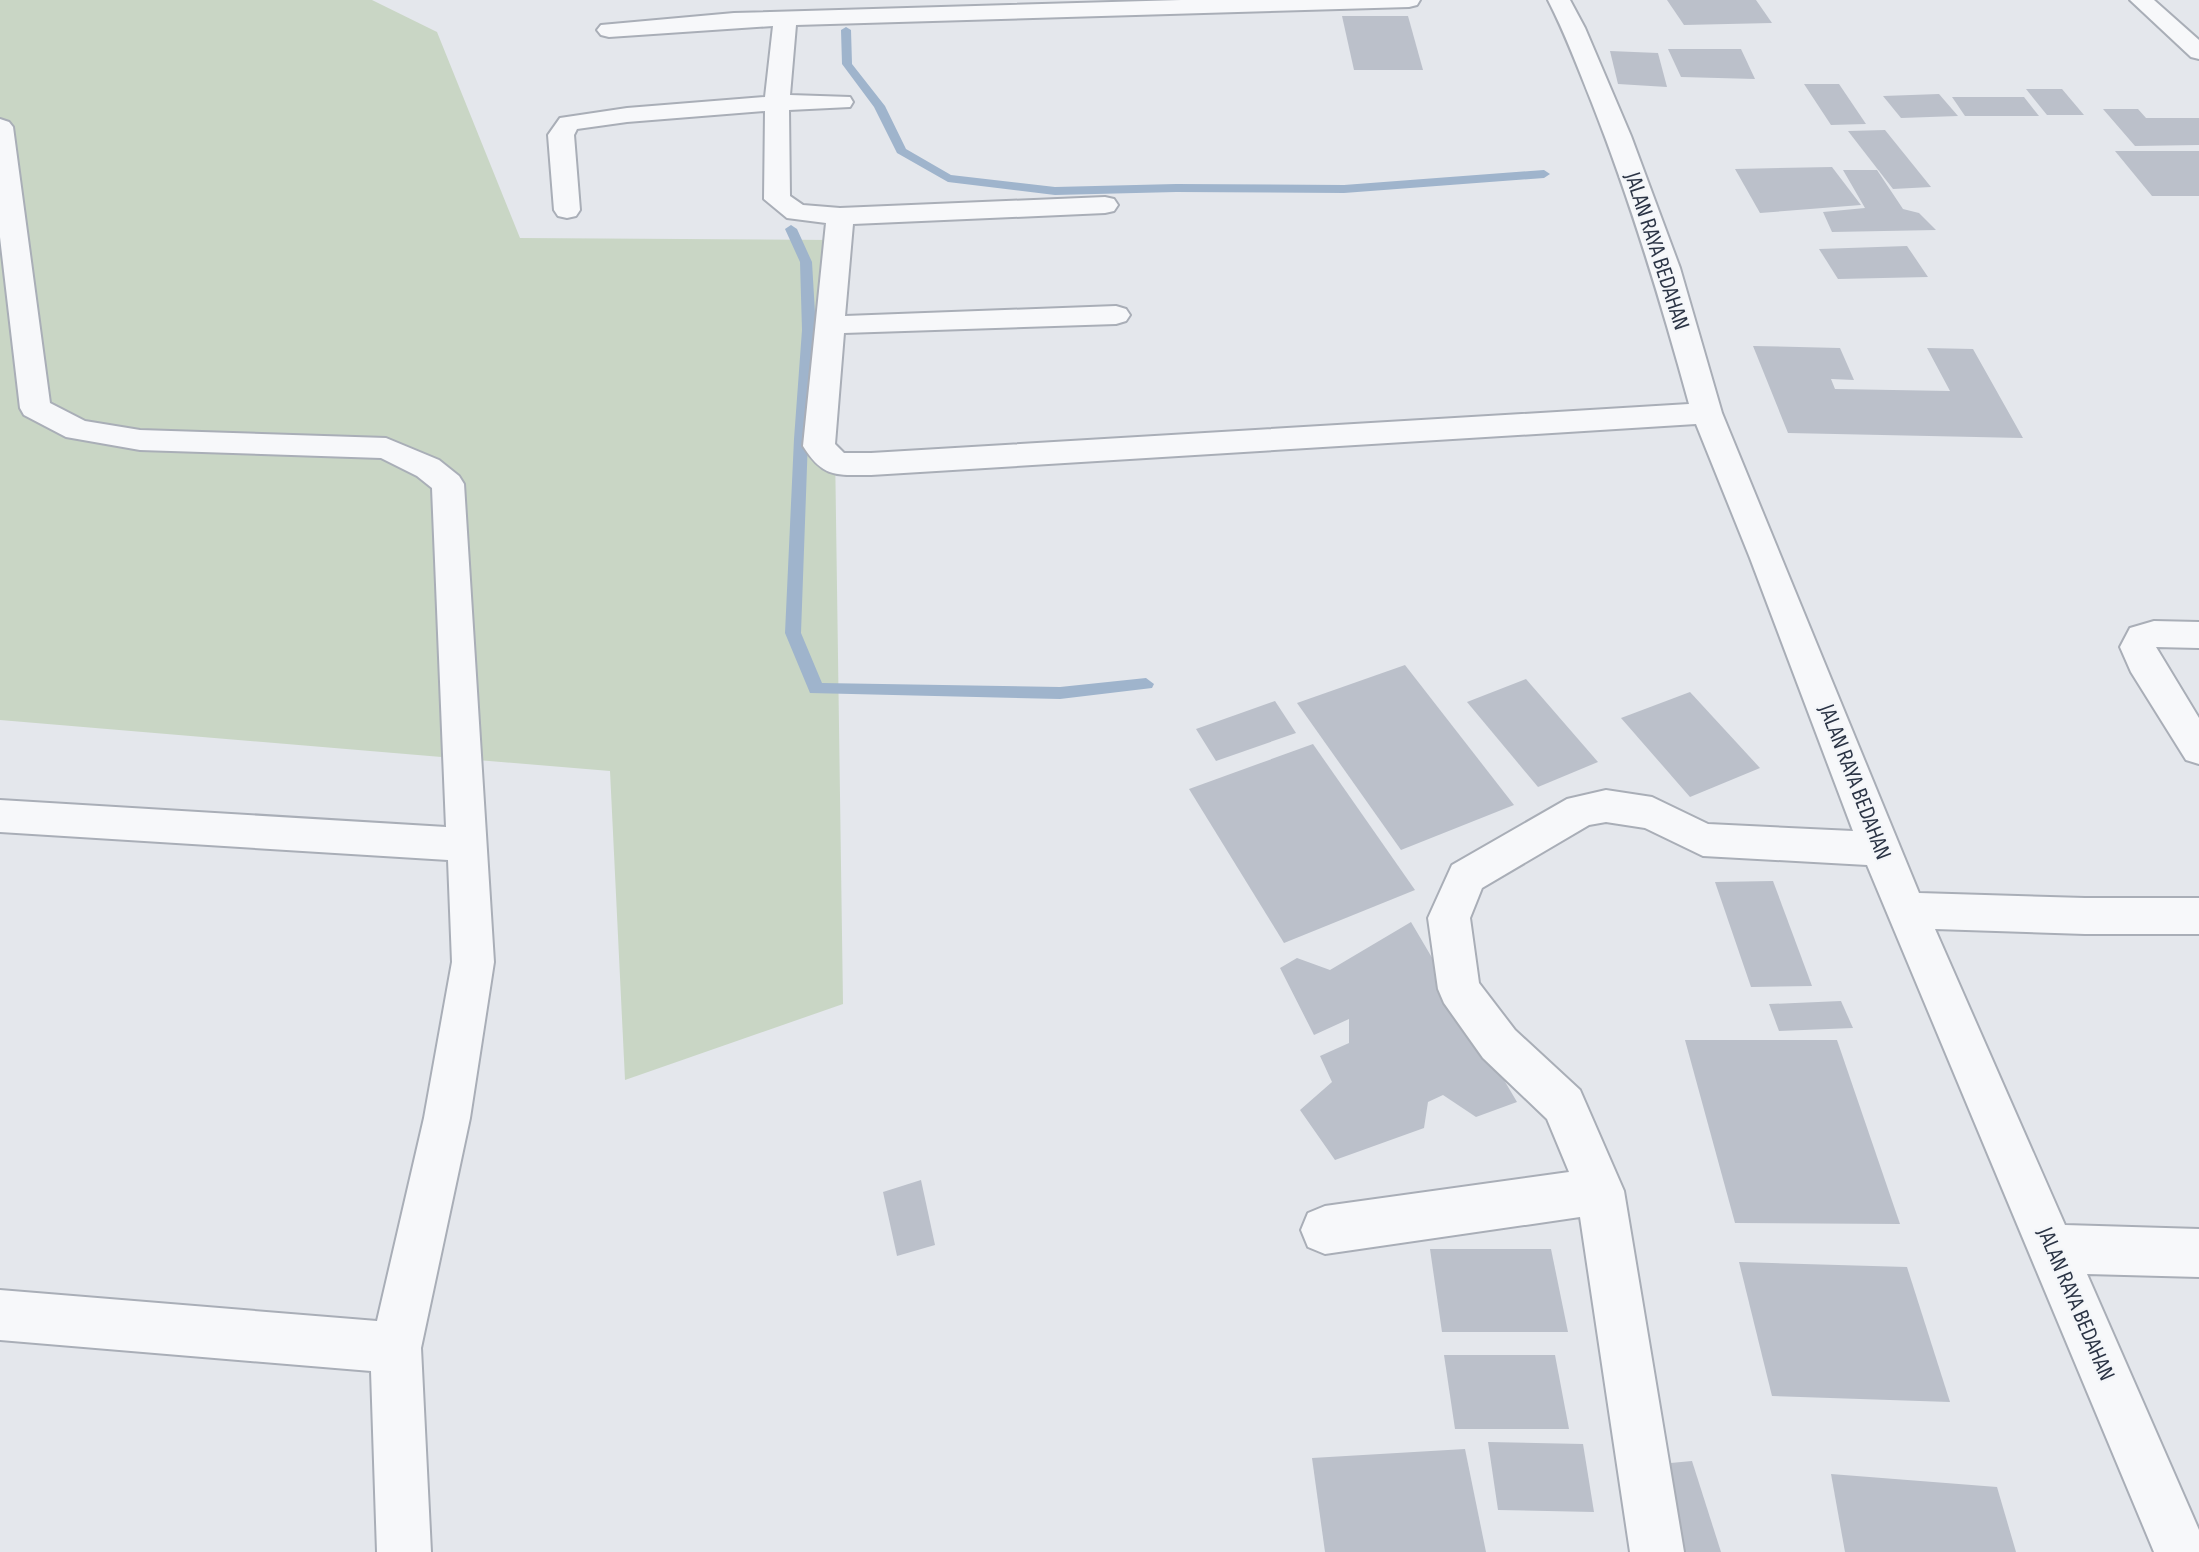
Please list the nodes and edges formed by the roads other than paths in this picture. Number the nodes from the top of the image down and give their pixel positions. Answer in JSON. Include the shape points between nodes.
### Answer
{"nodes":[{"id":1,"x":714,"y":0,"type":"edge"},
{"id":2,"x":1409,"y":0,"type":"edge"},
{"id":3,"x":1559,"y":0,"type":"edge"},
{"id":4,"x":2141,"y":0,"type":"edge"},
{"id":5,"x":2159,"y":0,"type":"edge"},
{"id":6,"x":944,"y":7,"type":"edge"},
{"id":7,"x":785,"y":19,"type":"junction"},
{"id":8,"x":734,"y":20,"type":"junction"},
{"id":9,"x":609,"y":30,"type":"dead end"},
{"id":10,"x":2196,"y":31,"type":"edge"},
{"id":11,"x":2199,"y":52,"type":"edge"},
{"id":12,"x":841,"y":102,"type":"dead end"},
{"id":13,"x":777,"y":103,"type":"junction"},
{"id":14,"x":0,"y":127,"type":"edge"},
{"id":15,"x":1105,"y":205,"type":"dead end"},
{"id":16,"x":567,"y":210,"type":"dead end"},
{"id":17,"x":840,"y":216,"type":"junction"},
{"id":18,"x":1116,"y":315,"type":"dead end"},
{"id":19,"x":830,"y":325,"type":"junction"},
{"id":20,"x":1707,"y":413,"type":"junction"},
{"id":21,"x":2199,"y":635,"type":"edge"},
{"id":22,"x":2199,"y":749,"type":"edge"},
{"id":23,"x":0,"y":816,"type":"edge"},
{"id":24,"x":465,"y":845,"type":"junction"},
{"id":25,"x":1880,"y":849,"type":"junction"},
{"id":26,"x":1905,"y":910,"type":"junction"},
{"id":27,"x":2199,"y":916,"type":"edge"},
{"id":28,"x":1600,"y":1191,"type":"junction"},
{"id":29,"x":1325,"y":1230,"type":"dead end"},
{"id":30,"x":2053,"y":1249,"type":"junction"},
{"id":31,"x":2199,"y":1253,"type":"edge"},
{"id":32,"x":0,"y":1315,"type":"edge"},
{"id":33,"x":396,"y":1348,"type":"junction"},
{"id":34,"x":404,"y":1552,"type":"edge"},
{"id":35,"x":1657,"y":1552,"type":"edge"},
{"id":36,"x":2181,"y":1552,"type":"edge"}],
"edges":[{"from":1,"to":8,"type":"street"},
{"from":2,"to":6,"type":"street"},
{"from":3,"to":20,"type":"street","name":"JALAN RAYA BEDAHAN","via":[[1618,136],[1661,256]]},
{"from":4,"to":11,"type":"street"},
{"from":5,"to":10,"type":"street"},
{"from":6,"to":7,"type":"street"},
{"from":7,"to":8,"type":"street"},
{"from":7,"to":13,"type":"street"},
{"from":8,"to":9,"type":"street"},
{"from":12,"to":13,"type":"street"},
{"from":13,"to":16,"type":"street","via":[[569,123],[561,135]]},
{"from":13,"to":17,"type":"street","via":[[777,198],[796,212]]},
{"from":14,"to":24,"type":"street","via":[[35,408],[77,430],[140,440],[386,448],[428,468],[448,484]]},
{"from":15,"to":17,"type":"street"},
{"from":17,"to":19,"type":"street"},
{"from":18,"to":19,"type":"street"},
{"from":19,"to":20,"type":"street","via":[[819,446],[835,464]]},
{"from":20,"to":25,"type":"street","name":"JALAN RAYA BEDAHAN"},
{"from":21,"to":22,"type":"street","via":[[2143,636],[2138,647]]},
{"from":23,"to":24,"type":"street"},
{"from":24,"to":33,"type":"street","via":[[473,962],[447,1118]]},
{"from":25,"to":26,"type":"street","name":"JALAN RAYA BEDAHAN"},
{"from":25,"to":28,"type":"street","via":[[1703,840],[1651,813],[1606,806],[1581,810],[1466,877],[1449,918],[1459,989],[1499,1044],[1564,1105]]},
{"from":26,"to":27,"type":"street"},
{"from":26,"to":30,"type":"street","name":"JALAN RAYA BEDAHAN"},
{"from":28,"to":29,"type":"street"},
{"from":28,"to":35,"type":"street"},
{"from":30,"to":31,"type":"street"},
{"from":30,"to":36,"type":"street","name":"JALAN RAYA BEDAHAN"},
{"from":32,"to":33,"type":"street"},
{"from":33,"to":34,"type":"street"}]}
